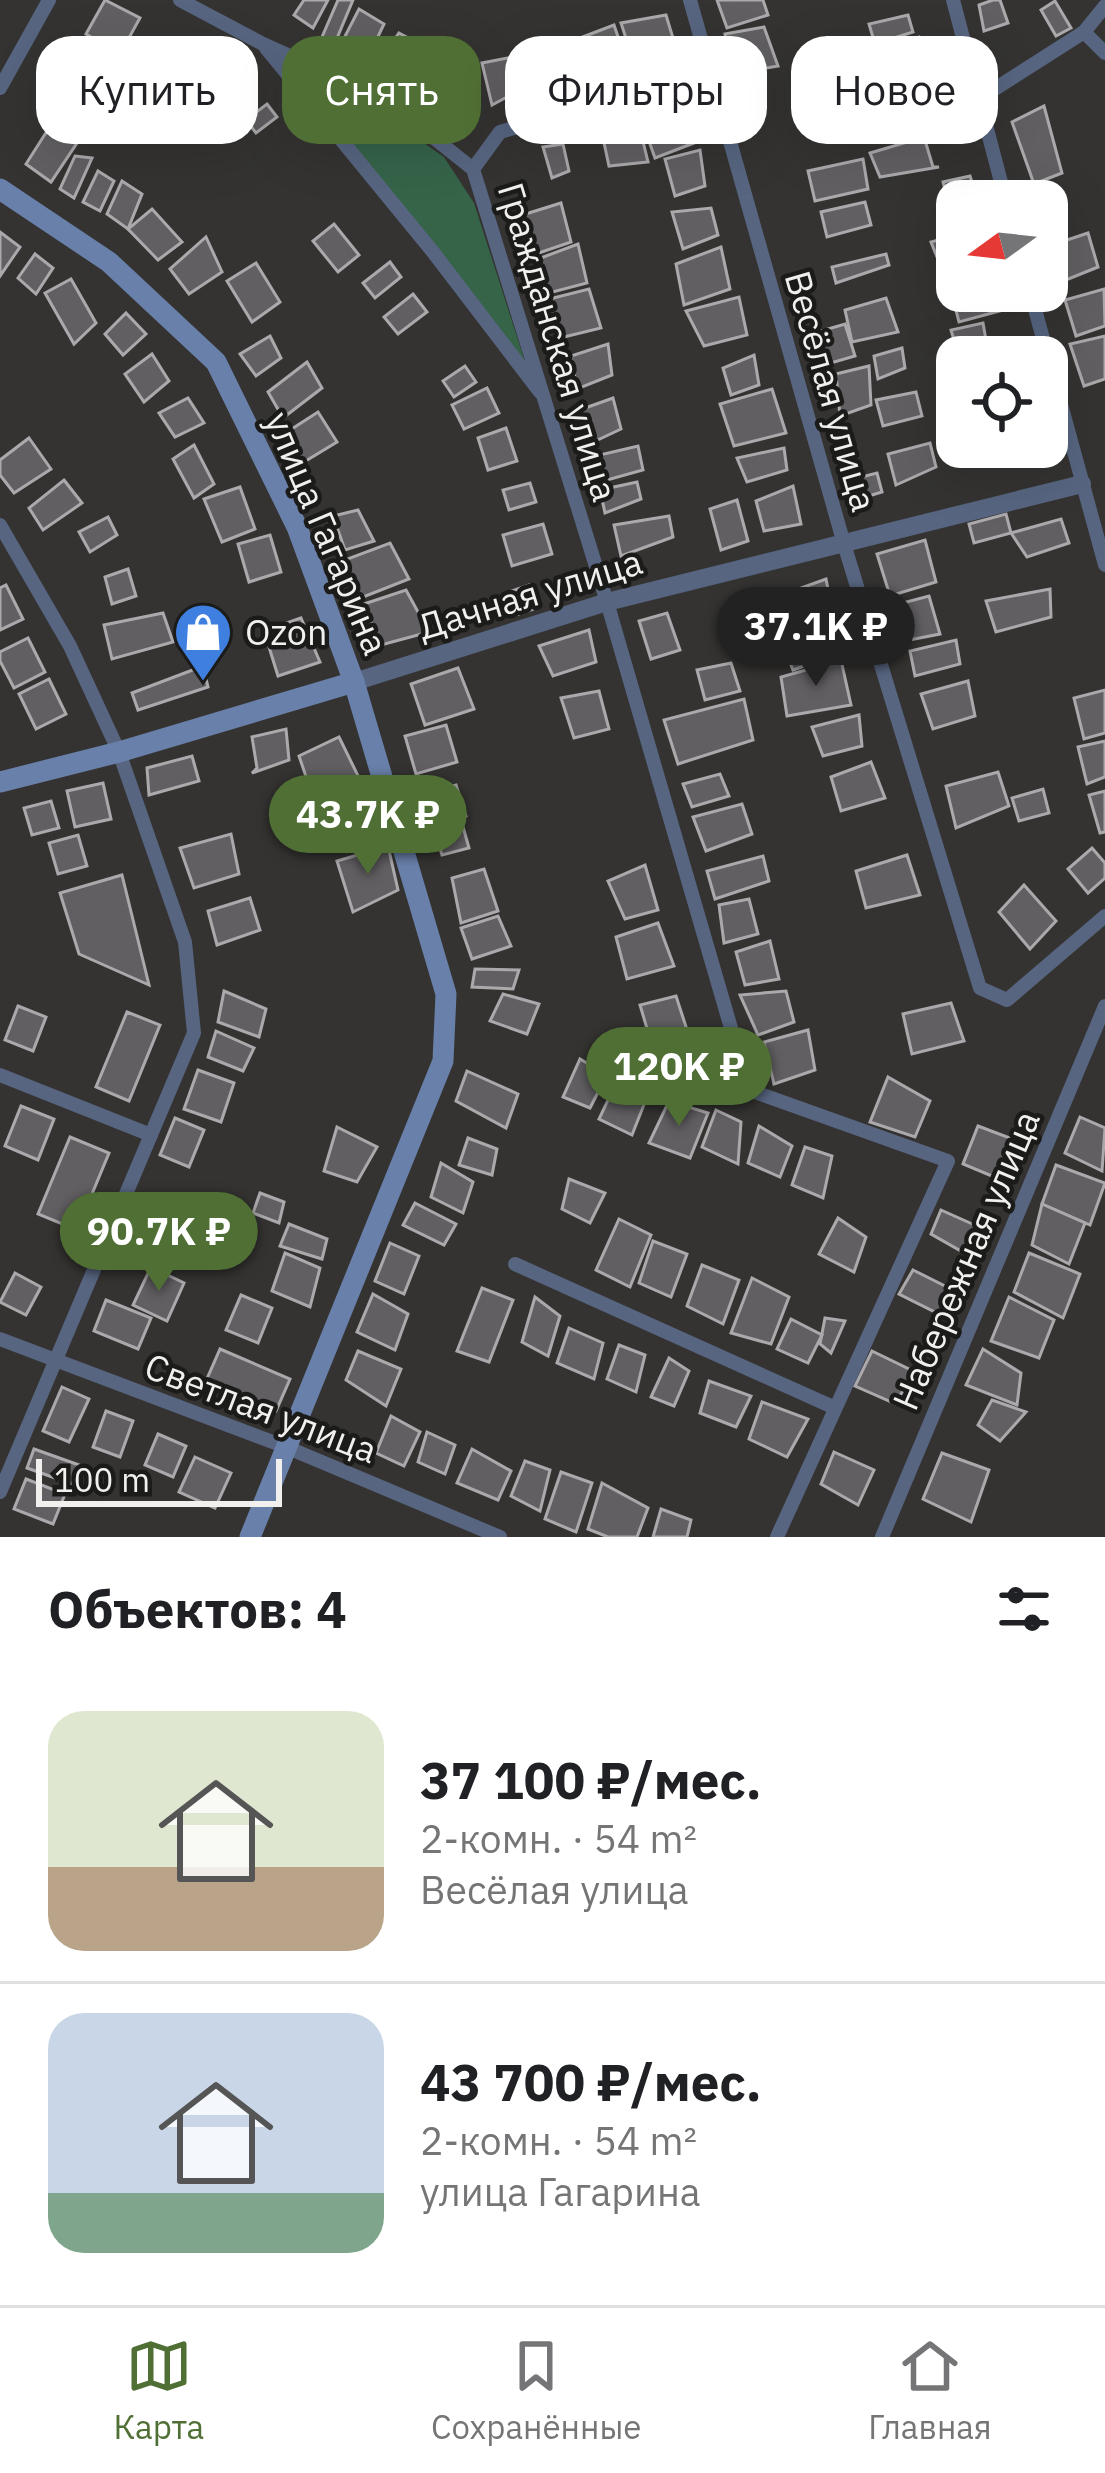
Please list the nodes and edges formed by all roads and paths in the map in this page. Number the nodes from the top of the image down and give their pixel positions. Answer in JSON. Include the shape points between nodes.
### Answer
{"nodes":[{"id":1,"x":49,"y":0,"type":"edge"},
{"id":2,"x":181,"y":0,"type":"edge"},
{"id":3,"x":690,"y":0,"type":"edge"},
{"id":4,"x":953,"y":0,"type":"edge"},
{"id":5,"x":1105,"y":6,"type":"edge"},
{"id":6,"x":1084,"y":32,"type":"junction"},
{"id":7,"x":700,"y":36,"type":"edge"},
{"id":8,"x":962,"y":36,"type":"edge"},
{"id":9,"x":262,"y":44,"type":"junction"},
{"id":10,"x":1105,"y":53,"type":"edge"},
{"id":11,"x":998,"y":87,"type":"edge"},
{"id":12,"x":0,"y":88,"type":"edge"},
{"id":13,"x":505,"y":131,"type":"edge"},
{"id":14,"x":731,"y":144,"type":"edge"},
{"id":15,"x":991,"y":144,"type":"edge"},
{"id":16,"x":473,"y":169,"type":"junction"},
{"id":17,"x":1000,"y":180,"type":"edge"},
{"id":18,"x":0,"y":189,"type":"edge"},
{"id":19,"x":1036,"y":312,"type":"edge"},
{"id":20,"x":543,"y":396,"type":"junction"},
{"id":21,"x":1082,"y":484,"type":"junction"},
{"id":22,"x":0,"y":525,"type":"edge"},
{"id":23,"x":844,"y":544,"type":"junction"},
{"id":24,"x":1105,"y":565,"type":"edge"},
{"id":25,"x":607,"y":602,"type":"junction"},
{"id":26,"x":354,"y":682,"type":"junction"},
{"id":27,"x":119,"y":752,"type":"junction"},
{"id":28,"x":0,"y":782,"type":"edge"},
{"id":29,"x":1105,"y":916,"type":"edge"},
{"id":30,"x":1105,"y":1006,"type":"edge"},
{"id":31,"x":0,"y":1075,"type":"edge"},
{"id":32,"x":151,"y":1135,"type":"junction"},
{"id":33,"x":949,"y":1161,"type":"joint"},
{"id":34,"x":515,"y":1264,"type":"dead end"},
{"id":35,"x":0,"y":1339,"type":"edge"},
{"id":36,"x":55,"y":1362,"type":"junction"},
{"id":37,"x":833,"y":1407,"type":"junction"},
{"id":38,"x":286,"y":1447,"type":"junction"},
{"id":39,"x":0,"y":1492,"type":"edge"},
{"id":40,"x":250,"y":1537,"type":"edge"},
{"id":41,"x":500,"y":1537,"type":"edge"},
{"id":42,"x":777,"y":1537,"type":"edge"},
{"id":43,"x":882,"y":1537,"type":"edge"}],
"edges":[{"from":1,"to":12,"type":"street"},
{"from":2,"to":9,"type":"street","name":"Гражданская улица"},
{"from":3,"to":7,"type":"street","name":"Весёлая улица"},
{"from":4,"to":8,"type":"street"},
{"from":5,"to":6,"type":"street"},
{"from":6,"to":10,"type":"street"},
{"from":6,"to":11,"type":"street"},
{"from":9,"to":16,"type":"street","name":"Гражданская улица","via":[[385,99]]},
{"from":9,"to":20,"type":"street"},
{"from":13,"to":16,"type":"street","name":"Гражданская улица"},
{"from":14,"to":23,"type":"street","name":"Весёлая улица"},
{"from":15,"to":17,"type":"street"},
{"from":16,"to":20,"type":"street","name":"Гражданская улица"},
{"from":18,"to":26,"type":"main road","name":"улица Гагарина","via":[[109,262],[217,362],[297,527]]},
{"from":19,"to":21,"type":"street"},
{"from":20,"to":25,"type":"street","name":"Гражданская улица"},
{"from":21,"to":23,"type":"street","name":"Дачная улица"},
{"from":21,"to":24,"type":"street"},
{"from":22,"to":27,"type":"street"},
{"from":23,"to":25,"type":"street","name":"Дачная улица"},
{"from":23,"to":29,"type":"street","name":"Весёлая улица","via":[[980,988],[1007,1000]]},
{"from":25,"to":26,"type":"street","name":"Дачная улица"},
{"from":25,"to":33,"type":"street","name":"Гражданская улица","via":[[749,1090]]},
{"from":26,"to":27,"type":"main road","name":"Дачная улица"},
{"from":26,"to":38,"type":"main road","name":"улица Гагарина","via":[[446,994],[442,1061]]},
{"from":27,"to":28,"type":"main road","name":"Дачная улица"},
{"from":27,"to":32,"type":"street","via":[[185,943],[194,1033]]},
{"from":30,"to":43,"type":"street","name":"Набережная улица"},
{"from":31,"to":32,"type":"street"},
{"from":32,"to":36,"type":"street"},
{"from":33,"to":37,"type":"street","name":"Набережная улица"},
{"from":34,"to":37,"type":"street"},
{"from":35,"to":36,"type":"street","name":"Светлая улица"},
{"from":36,"to":38,"type":"street","name":"Светлая улица"},
{"from":36,"to":39,"type":"street"},
{"from":37,"to":42,"type":"street","name":"Набережная улица"},
{"from":38,"to":40,"type":"main road","name":"улица Гагарина"},
{"from":38,"to":41,"type":"street","name":"Светлая улица"}]}
